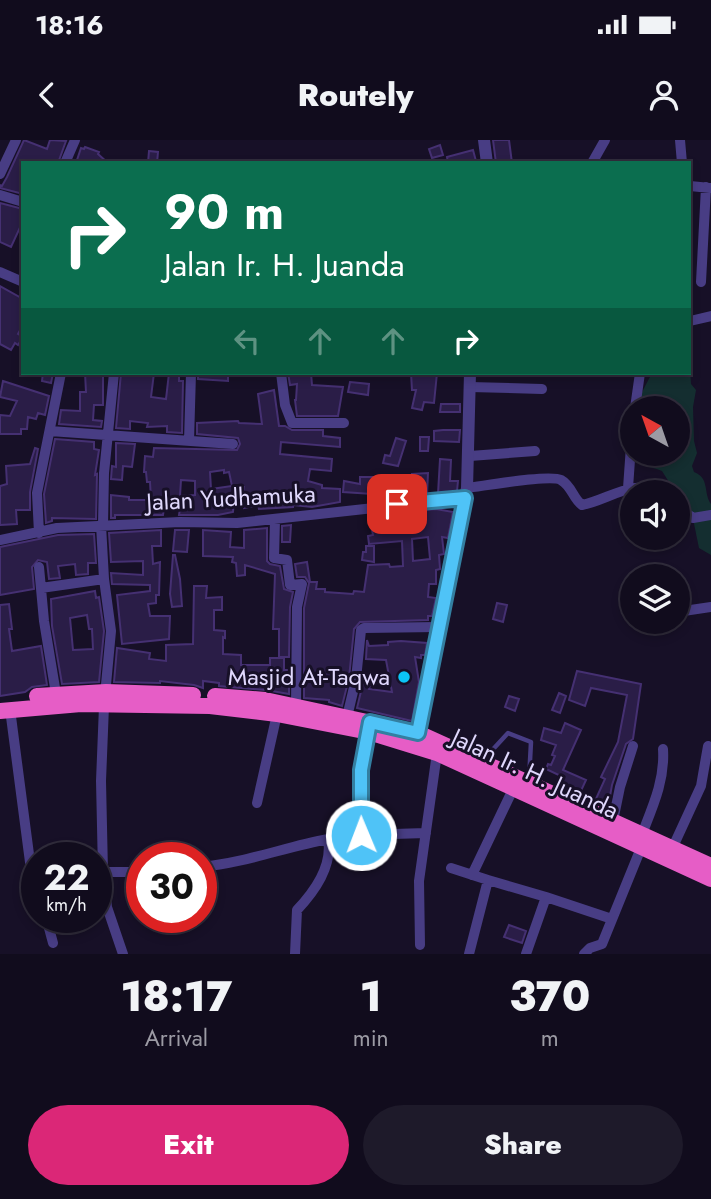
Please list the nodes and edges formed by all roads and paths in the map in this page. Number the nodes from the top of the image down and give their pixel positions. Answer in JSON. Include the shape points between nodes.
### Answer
{"nodes":[{"id":1,"x":16,"y":140,"type":"edge"},
{"id":2,"x":75,"y":140,"type":"edge"},
{"id":3,"x":484,"y":140,"type":"edge"},
{"id":4,"x":604,"y":140,"type":"edge"},
{"id":5,"x":680,"y":140,"type":"edge"},
{"id":6,"x":4,"y":158,"type":"edge"},
{"id":7,"x":66,"y":161,"type":"edge"},
{"id":8,"x":487,"y":161,"type":"edge"},
{"id":9,"x":593,"y":161,"type":"edge"},
{"id":10,"x":682,"y":161,"type":"edge"},
{"id":11,"x":0,"y":174,"type":"edge"},
{"id":12,"x":691,"y":186,"type":"edge"},
{"id":13,"x":709,"y":188,"type":"edge"},
{"id":14,"x":0,"y":195,"type":"edge"},
{"id":15,"x":21,"y":201,"type":"edge"},
{"id":16,"x":0,"y":272,"type":"edge"},
{"id":17,"x":21,"y":281,"type":"edge"},
{"id":18,"x":701,"y":282,"type":"dead end"},
{"id":19,"x":711,"y":316,"type":"edge"},
{"id":20,"x":691,"y":321,"type":"edge"},
{"id":21,"x":61,"y":375,"type":"edge"},
{"id":22,"x":114,"y":375,"type":"edge"},
{"id":23,"x":191,"y":375,"type":"edge"},
{"id":24,"x":281,"y":375,"type":"edge"},
{"id":25,"x":470,"y":375,"type":"edge"},
{"id":26,"x":640,"y":375,"type":"edge"},
{"id":27,"x":470,"y":387,"type":"junction"},
{"id":28,"x":542,"y":389,"type":"dead end"},
{"id":29,"x":637,"y":396,"type":"edge"},
{"id":30,"x":344,"y":423,"type":"dead end"},
{"id":31,"x":50,"y":431,"type":"junction"},
{"id":32,"x":107,"y":435,"type":"junction"},
{"id":33,"x":189,"y":441,"type":"junction"},
{"id":34,"x":233,"y":444,"type":"dead end"},
{"id":35,"x":535,"y":451,"type":"dead end"},
{"id":36,"x":470,"y":456,"type":"junction"},
{"id":37,"x":620,"y":492,"type":"edge"},
{"id":38,"x":466,"y":493,"type":"junction"},
{"id":39,"x":711,"y":515,"type":"edge"},
{"id":40,"x":690,"y":516,"type":"edge"},
{"id":41,"x":275,"y":520,"type":"junction"},
{"id":42,"x":102,"y":525,"type":"junction"},
{"id":43,"x":39,"y":533,"type":"junction"},
{"id":44,"x":0,"y":540,"type":"edge"},
{"id":45,"x":39,"y":567,"type":"dead end"},
{"id":46,"x":104,"y":579,"type":"junction"},
{"id":47,"x":41,"y":588,"type":"junction"},
{"id":48,"x":711,"y":607,"type":"edge"},
{"id":49,"x":690,"y":610,"type":"edge"},
{"id":50,"x":437,"y":627,"type":"junction"},
{"id":51,"x":56,"y":694,"type":"junction"},
{"id":52,"x":105,"y":699,"type":"junction"},
{"id":53,"x":296,"y":706,"type":"junction"},
{"id":54,"x":3,"y":707,"type":"edge"},
{"id":55,"x":277,"y":714,"type":"junction"},
{"id":56,"x":347,"y":717,"type":"junction"},
{"id":57,"x":369,"y":727,"type":"junction"},
{"id":58,"x":418,"y":733,"type":"junction"},
{"id":59,"x":633,"y":746,"type":"dead end"},
{"id":60,"x":708,"y":746,"type":"dead end"},
{"id":61,"x":663,"y":749,"type":"dead end"},
{"id":62,"x":437,"y":753,"type":"junction"},
{"id":63,"x":482,"y":761,"type":"junction"},
{"id":64,"x":520,"y":783,"type":"junction"},
{"id":65,"x":257,"y":803,"type":"dead end"},
{"id":66,"x":613,"y":821,"type":"junction"},
{"id":67,"x":426,"y":834,"type":"junction"},
{"id":68,"x":361,"y":835,"type":"junction"},
{"id":69,"x":328,"y":839,"type":"junction"},
{"id":70,"x":641,"y":841,"type":"junction"},
{"id":71,"x":27,"y":842,"type":"edge"},
{"id":72,"x":102,"y":842,"type":"edge"},
{"id":73,"x":672,"y":849,"type":"junction"},
{"id":74,"x":217,"y":865,"type":"edge"},
{"id":75,"x":711,"y":866,"type":"edge"},
{"id":76,"x":451,"y":868,"type":"dead end"},
{"id":77,"x":472,"y":875,"type":"junction"},
{"id":78,"x":711,"y":879,"type":"edge"},
{"id":79,"x":488,"y":880,"type":"junction"},
{"id":80,"x":546,"y":897,"type":"junction"},
{"id":81,"x":612,"y":919,"type":"junction"},
{"id":82,"x":112,"y":922,"type":"edge"},
{"id":83,"x":50,"y":933,"type":"edge"},
{"id":84,"x":53,"y":943,"type":"dead end"},
{"id":85,"x":420,"y":945,"type":"dead end"},
{"id":86,"x":123,"y":954,"type":"edge"},
{"id":87,"x":295,"y":954,"type":"edge"},
{"id":88,"x":469,"y":954,"type":"edge"},
{"id":89,"x":526,"y":954,"type":"edge"},
{"id":90,"x":584,"y":954,"type":"edge"}],
"edges":[{"from":1,"to":6,"type":"street"},
{"from":2,"to":7,"type":"street"},
{"from":3,"to":8,"type":"street"},
{"from":4,"to":9,"type":"street"},
{"from":5,"to":10,"type":"street"},
{"from":6,"to":11,"type":"street"},
{"from":12,"to":13,"type":"street"},
{"from":13,"to":18,"type":"street"},
{"from":14,"to":15,"type":"street"},
{"from":16,"to":17,"type":"street"},
{"from":19,"to":20,"type":"street"},
{"from":21,"to":31,"type":"street"},
{"from":22,"to":32,"type":"street"},
{"from":23,"to":33,"type":"street"},
{"from":24,"to":30,"type":"street","via":[[292,424]]},
{"from":25,"to":27,"type":"street"},
{"from":26,"to":29,"type":"street"},
{"from":27,"to":28,"type":"street"},
{"from":27,"to":36,"type":"street"},
{"from":31,"to":32,"type":"street"},
{"from":31,"to":43,"type":"street","via":[[37,493]]},
{"from":32,"to":33,"type":"street"},
{"from":32,"to":42,"type":"street"},
{"from":33,"to":34,"type":"street"},
{"from":35,"to":36,"type":"street"},
{"from":36,"to":38,"type":"street"},
{"from":37,"to":38,"type":"street","name":"Jalan Yudhamuka","via":[[582,505],[568,486],[553,477]]},
{"from":38,"to":41,"type":"street","name":"Jalan Yudhamuka"},
{"from":38,"to":50,"type":"street"},
{"from":39,"to":40,"type":"street"},
{"from":41,"to":42,"type":"street","name":"Jalan Yudhamuka"},
{"from":41,"to":53,"type":"street","via":[[274,558],[287,560],[290,585],[302,584],[297,607]]},
{"from":42,"to":43,"type":"street","name":"Jalan Yudhamuka"},
{"from":42,"to":46,"type":"street"},
{"from":43,"to":44,"type":"street","name":"Jalan Yudhamuka"},
{"from":45,"to":47,"type":"street"},
{"from":46,"to":47,"type":"street"},
{"from":46,"to":52,"type":"street","via":[[111,631]]},
{"from":47,"to":51,"type":"street"},
{"from":48,"to":49,"type":"street"},
{"from":50,"to":56,"type":"street","via":[[361,630]]},
{"from":50,"to":58,"type":"street"},
{"from":51,"to":52,"type":"highway","name":"Jalan Ir. H. Juanda"},
{"from":51,"to":54,"type":"highway","name":"Jalan Ir. H. Juanda"},
{"from":52,"to":53,"type":"highway","name":"Jalan Ir. H. Juanda","via":[[183,694]]},
{"from":52,"to":54,"type":"highway","name":"Jalan Ir. H. Juanda"},
{"from":52,"to":55,"type":"highway","name":"Jalan Ir. H. Juanda"},
{"from":52,"to":72,"type":"street"},
{"from":53,"to":56,"type":"highway","name":"Jalan Ir. H. Juanda"},
{"from":54,"to":71,"type":"street"},
{"from":55,"to":57,"type":"highway","name":"Jalan Ir. H. Juanda"},
{"from":55,"to":65,"type":"street"},
{"from":56,"to":57,"type":"highway","name":"Jalan Ir. H. Juanda"},
{"from":57,"to":58,"type":"highway","name":"Jalan Ir. H. Juanda"},
{"from":57,"to":62,"type":"highway","name":"Jalan Ir. H. Juanda"},
{"from":57,"to":68,"type":"street","via":[[361,770]]},
{"from":58,"to":63,"type":"highway","name":"Jalan Ir. H. Juanda"},
{"from":59,"to":66,"type":"street"},
{"from":60,"to":73,"type":"street","via":[[701,786]]},
{"from":61,"to":70,"type":"street","via":[[657,798]]},
{"from":62,"to":64,"type":"highway","name":"Jalan Ir. H. Juanda"},
{"from":62,"to":67,"type":"street"},
{"from":63,"to":64,"type":"highway","name":"Jalan Ir. H. Juanda"},
{"from":63,"to":64,"type":"lane","via":[[508,733],[531,743]]},
{"from":64,"to":66,"type":"highway","name":"Jalan Ir. H. Juanda"},
{"from":64,"to":70,"type":"highway","name":"Jalan Ir. H. Juanda"},
{"from":64,"to":77,"type":"street"},
{"from":66,"to":70,"type":"highway","name":"Jalan Ir. H. Juanda"},
{"from":67,"to":68,"type":"street"},
{"from":67,"to":85,"type":"street","via":[[419,881]]},
{"from":68,"to":69,"type":"street"},
{"from":69,"to":74,"type":"street"},
{"from":69,"to":87,"type":"street","via":[[325,869],[297,910]]},
{"from":70,"to":73,"type":"highway","name":"Jalan Ir. H. Juanda"},
{"from":70,"to":78,"type":"highway","name":"Jalan Ir. H. Juanda"},
{"from":70,"to":81,"type":"street"},
{"from":73,"to":75,"type":"highway","name":"Jalan Ir. H. Juanda"},
{"from":76,"to":77,"type":"street"},
{"from":77,"to":79,"type":"street"},
{"from":79,"to":80,"type":"street"},
{"from":79,"to":88,"type":"street"},
{"from":80,"to":81,"type":"street"},
{"from":80,"to":89,"type":"street"},
{"from":81,"to":90,"type":"street","via":[[601,945]]},
{"from":82,"to":86,"type":"street"},
{"from":83,"to":84,"type":"street"}]}
